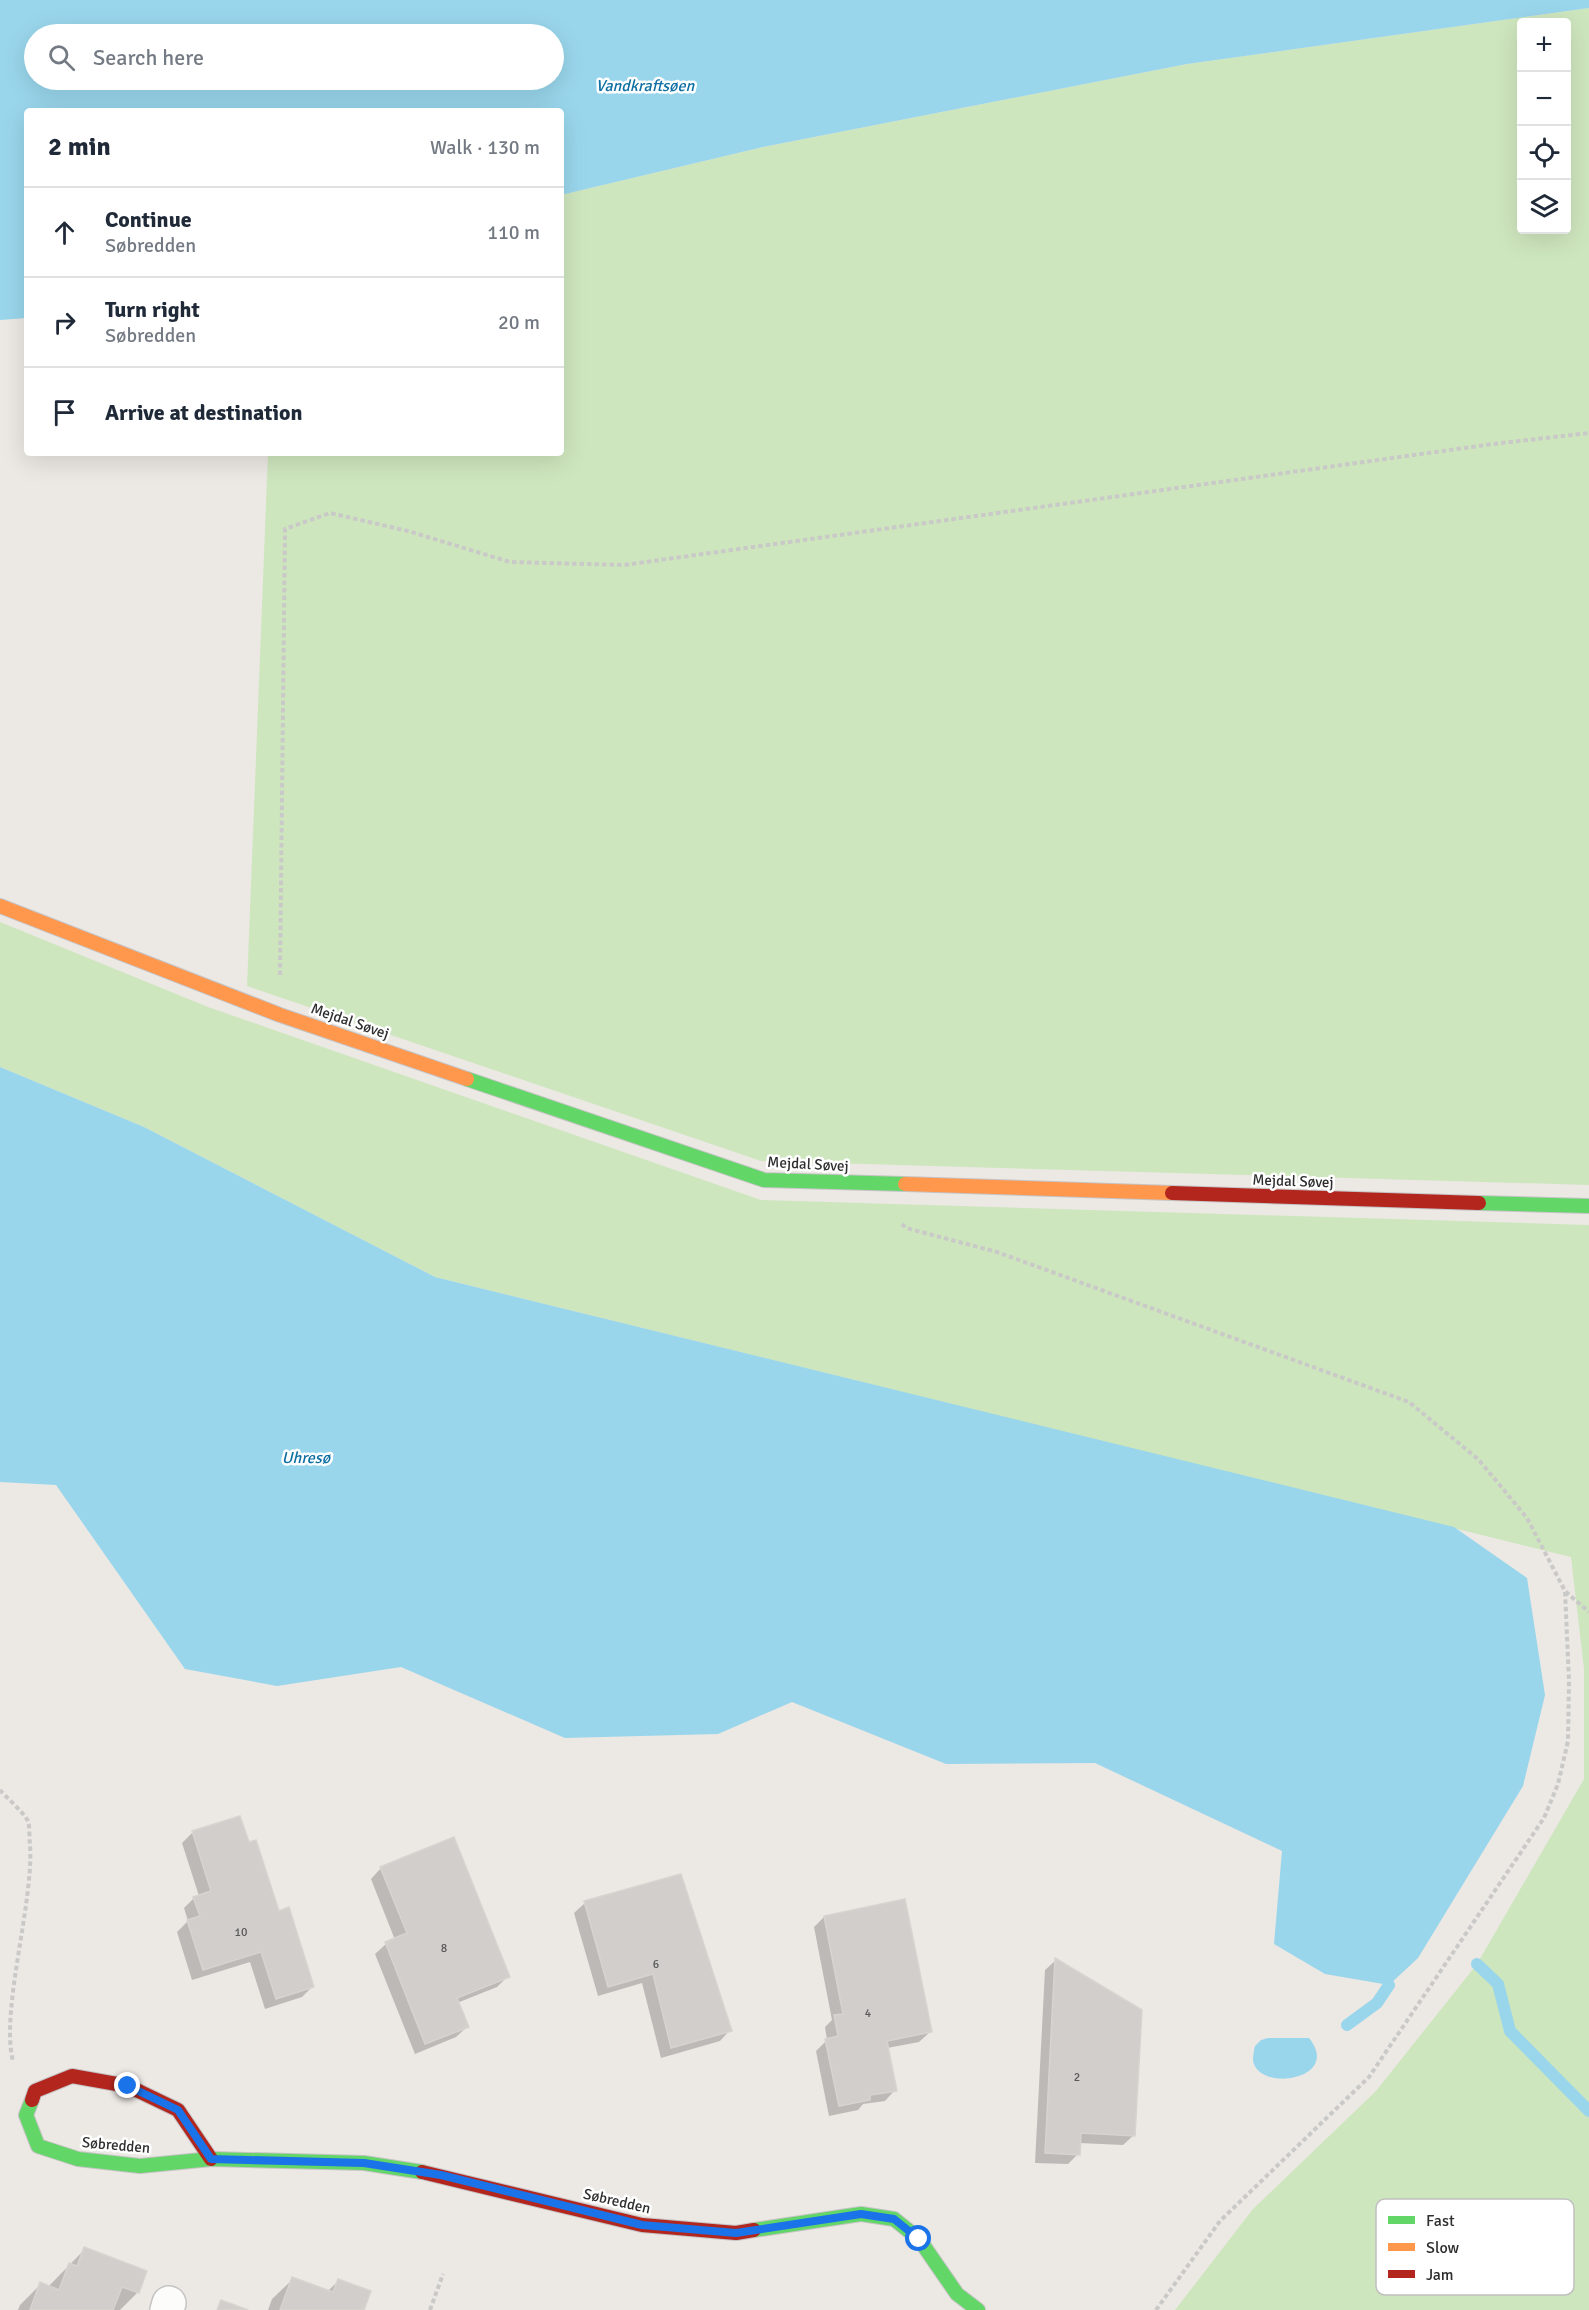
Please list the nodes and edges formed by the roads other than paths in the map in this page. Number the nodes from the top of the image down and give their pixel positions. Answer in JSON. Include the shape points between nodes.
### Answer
{"nodes":[{"id":1,"x":0,"y":906,"type":"edge"},
{"id":2,"x":1589,"y":1206,"type":"edge"},
{"id":3,"x":211,"y":2159,"type":"junction"},
{"id":4,"x":978,"y":2310,"type":"edge"}],
"edges":[{"from":1,"to":2,"type":"street","name":"Mejdal Søvej","via":[[280,1015],[764,1180]]},
{"from":3,"to":3,"type":"street","name":"Søbredden","via":[[140,2166],[78,2159],[38,2146],[26,2115],[35,2091],[72,2076],[128,2086],[178,2110]]},
{"from":3,"to":4,"type":"street","name":"Søbredden","via":[[364,2163],[441,2175],[642,2225],[736,2233],[861,2214],[894,2219],[919,2239],[957,2294]]}]}
